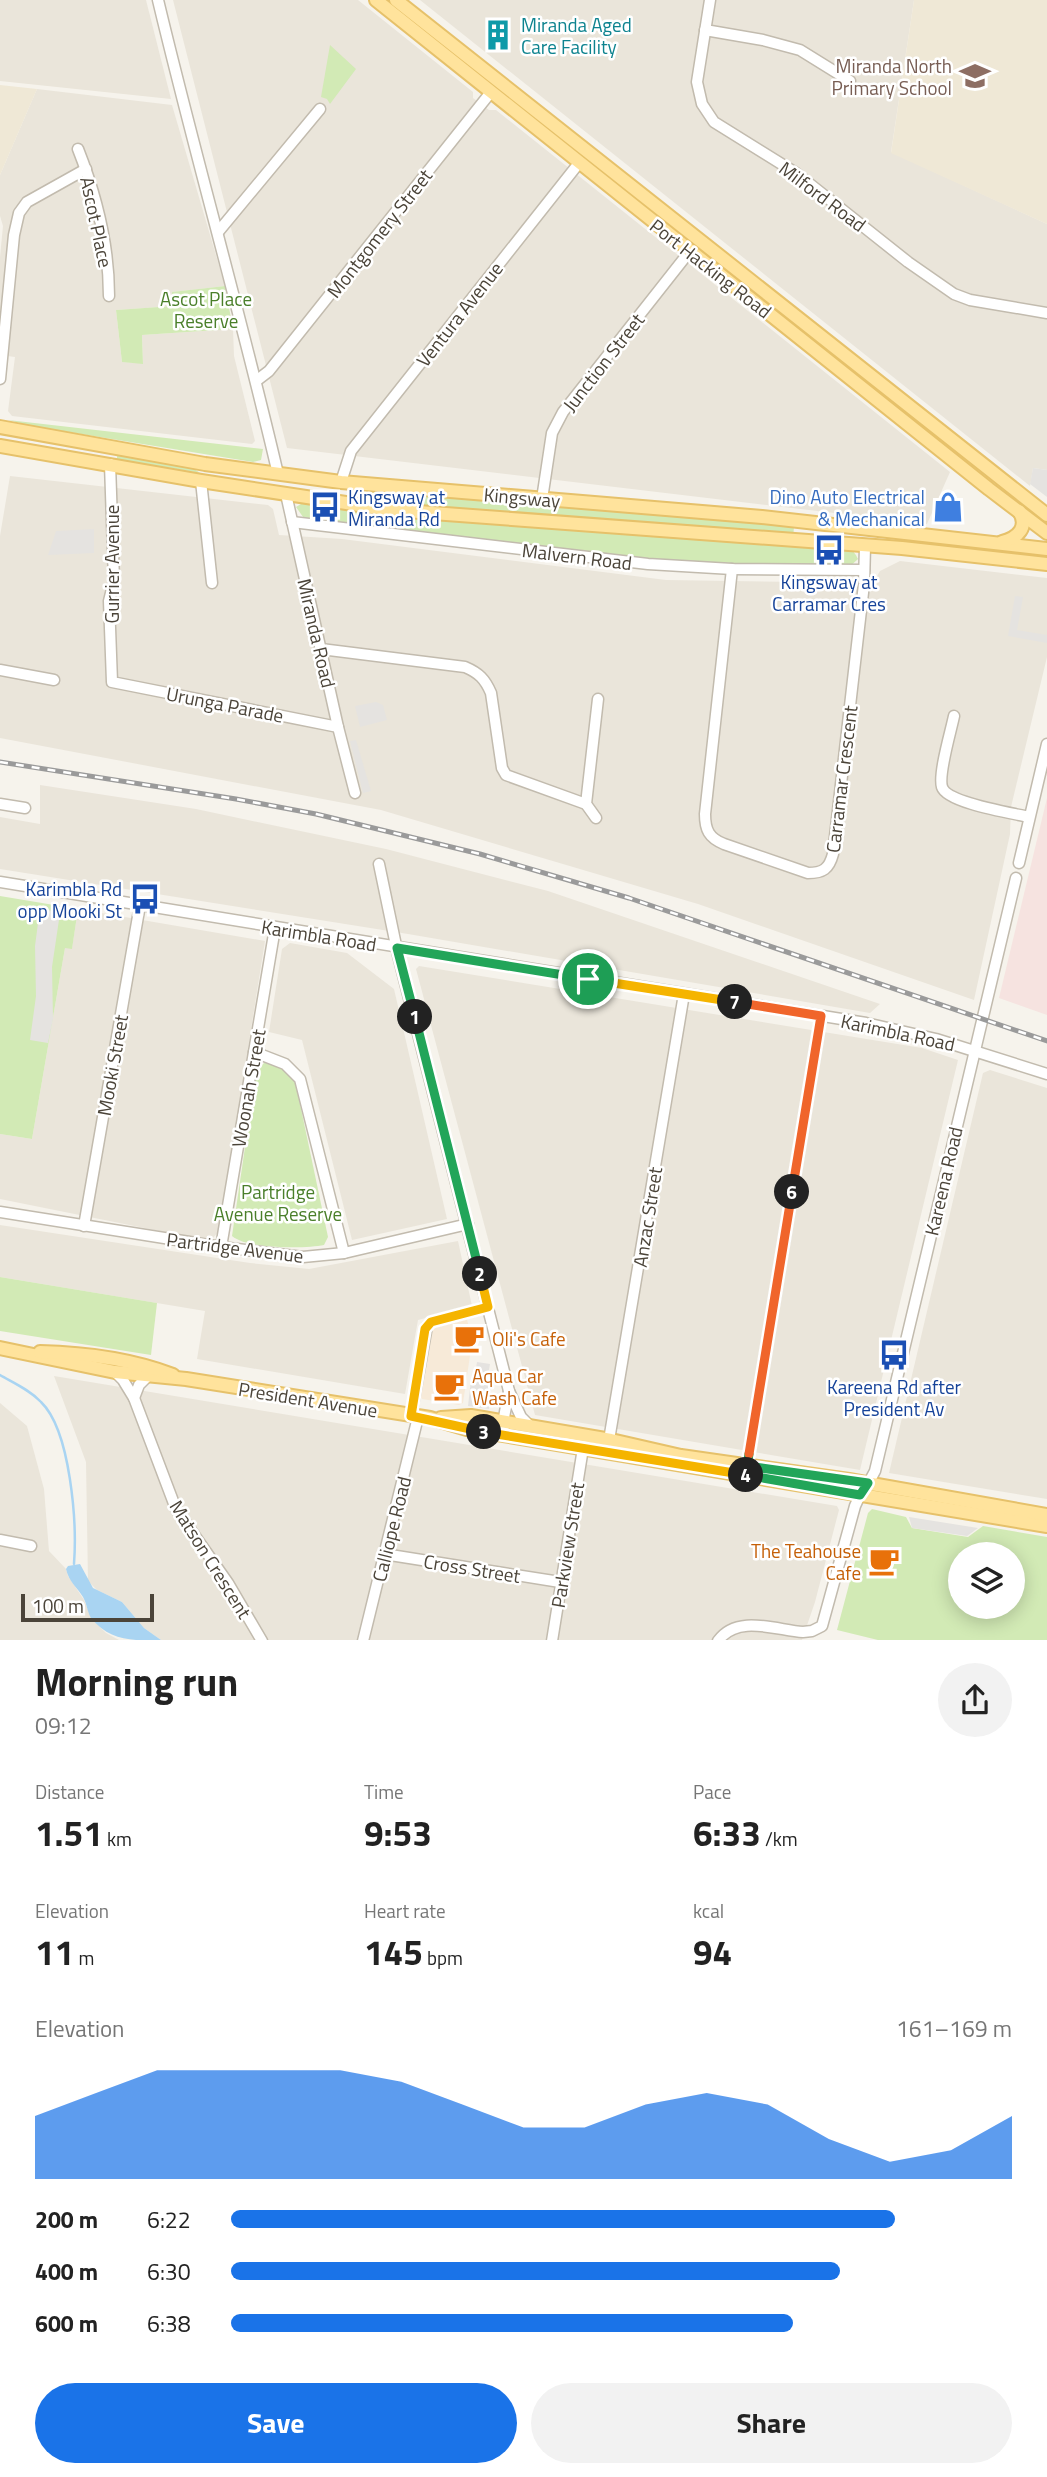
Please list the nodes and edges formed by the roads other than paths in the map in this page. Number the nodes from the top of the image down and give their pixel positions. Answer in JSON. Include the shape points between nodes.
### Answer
{"nodes":[{"id":1,"x":158,"y":0,"type":"edge"},
{"id":2,"x":376,"y":0,"type":"edge"},
{"id":3,"x":396,"y":0,"type":"edge"},
{"id":4,"x":710,"y":0,"type":"edge"},
{"id":5,"x":705,"y":30,"type":"junction"},
{"id":6,"x":850,"y":81,"type":"dead end"},
{"id":7,"x":495,"y":87,"type":"junction"},
{"id":8,"x":320,"y":109,"type":"dead end"},
{"id":9,"x":78,"y":149,"type":"dead end"},
{"id":10,"x":588,"y":152,"type":"junction"},
{"id":11,"x":579,"y":163,"type":"junction"},
{"id":12,"x":86,"y":169,"type":"junction"},
{"id":13,"x":218,"y":232,"type":"junction"},
{"id":14,"x":698,"y":239,"type":"junction"},
{"id":15,"x":690,"y":251,"type":"junction"},
{"id":16,"x":109,"y":296,"type":"dead end"},
{"id":17,"x":1047,"y":313,"type":"edge"},
{"id":18,"x":0,"y":379,"type":"edge"},
{"id":19,"x":256,"y":381,"type":"junction"},
{"id":20,"x":0,"y":428,"type":"edge"},
{"id":21,"x":0,"y":446,"type":"edge"},
{"id":22,"x":110,"y":446,"type":"junction"},
{"id":23,"x":110,"y":464,"type":"junction"},
{"id":24,"x":278,"y":474,"type":"junction"},
{"id":25,"x":201,"y":481,"type":"junction"},
{"id":26,"x":341,"y":482,"type":"junction"},
{"id":27,"x":286,"y":494,"type":"junction"},
{"id":28,"x":542,"y":499,"type":"junction"},
{"id":29,"x":1019,"y":511,"type":"junction"},
{"id":30,"x":1047,"y":515,"type":"edge"},
{"id":31,"x":292,"y":523,"type":"junction"},
{"id":32,"x":867,"y":528,"type":"junction"},
{"id":33,"x":1047,"y":533,"type":"edge"},
{"id":34,"x":991,"y":543,"type":"junction"},
{"id":35,"x":865,"y":546,"type":"junction"},
{"id":36,"x":1047,"y":549,"type":"edge"},
{"id":37,"x":1047,"y":564,"type":"edge"},
{"id":38,"x":732,"y":569,"type":"junction"},
{"id":39,"x":864,"y":570,"type":"junction"},
{"id":40,"x":212,"y":583,"type":"dead end"},
{"id":41,"x":321,"y":649,"type":"junction"},
{"id":42,"x":0,"y":670,"type":"edge"},
{"id":43,"x":54,"y":680,"type":"dead end"},
{"id":44,"x":112,"y":682,"type":"joint"},
{"id":45,"x":598,"y":699,"type":"dead end"},
{"id":46,"x":954,"y":716,"type":"dead end"},
{"id":47,"x":338,"y":727,"type":"junction"},
{"id":48,"x":1047,"y":744,"type":"edge"},
{"id":49,"x":355,"y":793,"type":"dead end"},
{"id":50,"x":0,"y":804,"type":"edge"},
{"id":51,"x":586,"y":804,"type":"junction"},
{"id":52,"x":25,"y":808,"type":"dead end"},
{"id":53,"x":1029,"y":817,"type":"junction"},
{"id":54,"x":596,"y":818,"type":"dead end"},
{"id":55,"x":379,"y":864,"type":"dead end"},
{"id":56,"x":0,"y":882,"type":"edge"},
{"id":57,"x":140,"y":905,"type":"junction"},
{"id":58,"x":275,"y":928,"type":"junction"},
{"id":59,"x":397,"y":948,"type":"junction"},
{"id":60,"x":684,"y":994,"type":"junction"},
{"id":61,"x":821,"y":1016,"type":"junction"},
{"id":62,"x":974,"y":1050,"type":"junction"},
{"id":63,"x":254,"y":1052,"type":"junction"},
{"id":64,"x":1047,"y":1074,"type":"edge"},
{"id":65,"x":0,"y":1212,"type":"edge"},
{"id":66,"x":468,"y":1224,"type":"junction"},
{"id":67,"x":84,"y":1226,"type":"junction"},
{"id":68,"x":221,"y":1247,"type":"junction"},
{"id":69,"x":344,"y":1253,"type":"junction"},
{"id":70,"x":488,"y":1307,"type":"junction"},
{"id":71,"x":0,"y":1348,"type":"edge"},
{"id":72,"x":15,"y":1351,"type":"junction"},
{"id":73,"x":115,"y":1372,"type":"junction"},
{"id":74,"x":147,"y":1377,"type":"junction"},
{"id":75,"x":186,"y":1379,"type":"junction"},
{"id":76,"x":509,"y":1391,"type":"junction"},
{"id":77,"x":134,"y":1398,"type":"junction"},
{"id":78,"x":420,"y":1417,"type":"junction"},
{"id":79,"x":503,"y":1422,"type":"junction"},
{"id":80,"x":530,"y":1426,"type":"junction"},
{"id":81,"x":552,"y":1436,"type":"junction"},
{"id":82,"x":609,"y":1440,"type":"junction"},
{"id":83,"x":583,"y":1448,"type":"junction"},
{"id":84,"x":747,"y":1466,"type":"junction"},
{"id":85,"x":868,"y":1483,"type":"junction"},
{"id":86,"x":860,"y":1495,"type":"junction"},
{"id":87,"x":1047,"y":1516,"type":"edge"},
{"id":88,"x":1047,"y":1527,"type":"edge"},
{"id":89,"x":0,"y":1540,"type":"edge"},
{"id":90,"x":31,"y":1546,"type":"dead end"},
{"id":91,"x":384,"y":1553,"type":"junction"},
{"id":92,"x":560,"y":1582,"type":"junction"},
{"id":93,"x":262,"y":1640,"type":"edge"},
{"id":94,"x":363,"y":1640,"type":"edge"},
{"id":95,"x":552,"y":1640,"type":"edge"},
{"id":96,"x":718,"y":1640,"type":"edge"}],
"edges":[{"from":1,"to":13,"type":"street"},
{"from":2,"to":7,"type":"main road","name":"Port Hacking Road"},
{"from":3,"to":7,"type":"main road","name":"Port Hacking Road"},
{"from":4,"to":5,"type":"street","name":"Milford Road"},
{"from":5,"to":6,"type":"street","via":[[800,50]]},
{"from":5,"to":17,"type":"street","name":"Milford Road","via":[[697,82],[702,104],[714,122],[796,173],[954,294]]},
{"from":7,"to":10,"type":"main road","name":"Port Hacking Road"},
{"from":7,"to":11,"type":"main road","name":"Port Hacking Road"},
{"from":7,"to":19,"type":"street","name":"Montgomery Street","via":[[269,372]]},
{"from":8,"to":13,"type":"street"},
{"from":9,"to":12,"type":"street","name":"Ascot Place"},
{"from":10,"to":11,"type":"main road","name":"Ventura Avenue"},
{"from":10,"to":14,"type":"main road","name":"Port Hacking Road"},
{"from":11,"to":15,"type":"main road","name":"Port Hacking Road"},
{"from":11,"to":26,"type":"street","name":"Ventura Avenue","via":[[351,451]]},
{"from":12,"to":16,"type":"street","name":"Ascot Place","via":[[103,232]]},
{"from":12,"to":18,"type":"street","via":[[27,202],[19,213]]},
{"from":13,"to":19,"type":"street"},
{"from":14,"to":15,"type":"main road","name":"Junction Street"},
{"from":14,"to":30,"type":"main road","name":"Port Hacking Road"},
{"from":15,"to":28,"type":"street","name":"Junction Street","via":[[563,412],[552,433]]},
{"from":15,"to":29,"type":"main road","name":"Port Hacking Road"},
{"from":19,"to":24,"type":"street"},
{"from":20,"to":22,"type":"main road","name":"Kingsway"},
{"from":21,"to":23,"type":"main road","name":"Kingsway"},
{"from":22,"to":23,"type":"main road","name":"Gurrier Avenue"},
{"from":22,"to":24,"type":"main road","name":"Kingsway"},
{"from":23,"to":25,"type":"main road","name":"Kingsway"},
{"from":23,"to":44,"type":"street","name":"Gurrier Avenue"},
{"from":24,"to":26,"type":"main road","name":"Kingsway"},
{"from":24,"to":27,"type":"main road","name":"Miranda Road"},
{"from":25,"to":27,"type":"main road","name":"Kingsway"},
{"from":25,"to":40,"type":"street"},
{"from":26,"to":28,"type":"main road","name":"Kingsway"},
{"from":27,"to":31,"type":"street","name":"Miranda Road"},
{"from":27,"to":35,"type":"main road","name":"Kingsway","via":[[392,510]]},
{"from":28,"to":32,"type":"main road","name":"Kingsway"},
{"from":29,"to":33,"type":"main road","name":"Port Hacking Road"},
{"from":29,"to":34,"type":"main road","via":[[1024,521],[1020,534]]},
{"from":31,"to":38,"type":"street","name":"Malvern Road","via":[[648,564]]},
{"from":31,"to":41,"type":"street","name":"Miranda Road"},
{"from":32,"to":34,"type":"main road","name":"Kingsway"},
{"from":32,"to":35,"type":"main road"},
{"from":34,"to":36,"type":"main road","name":"Kingsway"},
{"from":35,"to":37,"type":"main road","name":"Kingsway"},
{"from":35,"to":39,"type":"street","name":"Carramar Crescent"},
{"from":38,"to":39,"type":"street","name":"Malvern Road"},
{"from":38,"to":39,"type":"street","name":"Carramar Crescent","via":[[705,814],[708,833],[713,840],[808,873],[830,866],[833,855]]},
{"from":41,"to":47,"type":"street","name":"Miranda Road"},
{"from":41,"to":51,"type":"street","via":[[477,672],[491,693],[506,775]]},
{"from":42,"to":43,"type":"street"},
{"from":44,"to":47,"type":"street","name":"Urunga Parade"},
{"from":45,"to":51,"type":"street"},
{"from":46,"to":53,"type":"street","via":[[942,774],[945,793]]},
{"from":47,"to":49,"type":"street","name":"Miranda Road"},
{"from":48,"to":53,"type":"street"},
{"from":50,"to":52,"type":"street"},
{"from":51,"to":54,"type":"street"},
{"from":53,"to":62,"type":"street","name":"Kareena Road","via":[[1019,863],[1025,872],[1016,878]]},
{"from":55,"to":59,"type":"street"},
{"from":56,"to":57,"type":"street","name":"Karimbla Road"},
{"from":57,"to":58,"type":"street","name":"Karimbla Road"},
{"from":57,"to":67,"type":"street","name":"Mooki Street"},
{"from":58,"to":59,"type":"street","name":"Karimbla Road"},
{"from":58,"to":63,"type":"street","name":"Woonah Street"},
{"from":59,"to":60,"type":"street","name":"Karimbla Road"},
{"from":59,"to":66,"type":"street"},
{"from":60,"to":61,"type":"street","name":"Karimbla Road"},
{"from":60,"to":82,"type":"street","name":"Anzac Street"},
{"from":61,"to":62,"type":"street","name":"Karimbla Road"},
{"from":61,"to":84,"type":"street"},
{"from":62,"to":64,"type":"street","name":"Karimbla Road"},
{"from":62,"to":85,"type":"street","name":"Kareena Road","via":[[878,1457]]},
{"from":63,"to":68,"type":"street","name":"Woonah Street"},
{"from":63,"to":69,"type":"street","via":[[285,1064],[302,1082]]},
{"from":65,"to":67,"type":"street","name":"Partridge Avenue"},
{"from":66,"to":69,"type":"street","name":"Partridge Avenue"},
{"from":66,"to":70,"type":"street"},
{"from":67,"to":68,"type":"street","name":"Partridge Avenue"},
{"from":68,"to":69,"type":"street","name":"Partridge Avenue","via":[[289,1256]]},
{"from":70,"to":76,"type":"street"},
{"from":70,"to":78,"type":"street","name":"Calliope Road","via":[[428,1323]]},
{"from":71,"to":72,"type":"main road","name":"President Avenue"},
{"from":72,"to":73,"type":"main road","name":"President Avenue"},
{"from":72,"to":75,"type":"main road","name":"President Avenue","via":[[125,1362]]},
{"from":73,"to":74,"type":"main road","name":"President Avenue"},
{"from":73,"to":77,"type":"street","name":"Matson Crescent"},
{"from":74,"to":75,"type":"main road","name":"President Avenue"},
{"from":74,"to":77,"type":"street"},
{"from":75,"to":78,"type":"main road","name":"President Avenue"},
{"from":76,"to":79,"type":"street"},
{"from":76,"to":80,"type":"street"},
{"from":77,"to":93,"type":"street","name":"Matson Crescent","via":[[176,1509]]},
{"from":78,"to":79,"type":"main road","name":"President Avenue","via":[[471,1416]]},
{"from":78,"to":81,"type":"main road","name":"President Avenue","via":[[467,1429]]},
{"from":78,"to":91,"type":"street","name":"Calliope Road"},
{"from":79,"to":80,"type":"main road","name":"President Avenue"},
{"from":79,"to":81,"type":"street","via":[[508,1430]]},
{"from":80,"to":81,"type":"main road","name":"President Avenue"},
{"from":81,"to":82,"type":"main road","name":"President Avenue"},
{"from":81,"to":83,"type":"main road","name":"President Avenue"},
{"from":82,"to":84,"type":"main road","name":"President Avenue"},
{"from":83,"to":86,"type":"main road","name":"President Avenue"},
{"from":83,"to":92,"type":"street","name":"Parkview Street"},
{"from":84,"to":85,"type":"main road","name":"President Avenue"},
{"from":85,"to":86,"type":"main road"},
{"from":85,"to":87,"type":"main road","name":"President Avenue"},
{"from":86,"to":88,"type":"main road","name":"President Avenue"},
{"from":86,"to":96,"type":"street","via":[[822,1626],[803,1632],[743,1625]]},
{"from":89,"to":90,"type":"street"},
{"from":91,"to":92,"type":"street","name":"Cross Street"},
{"from":91,"to":94,"type":"street","name":"Calliope Road"},
{"from":92,"to":95,"type":"street","name":"Parkview Street"}]}
